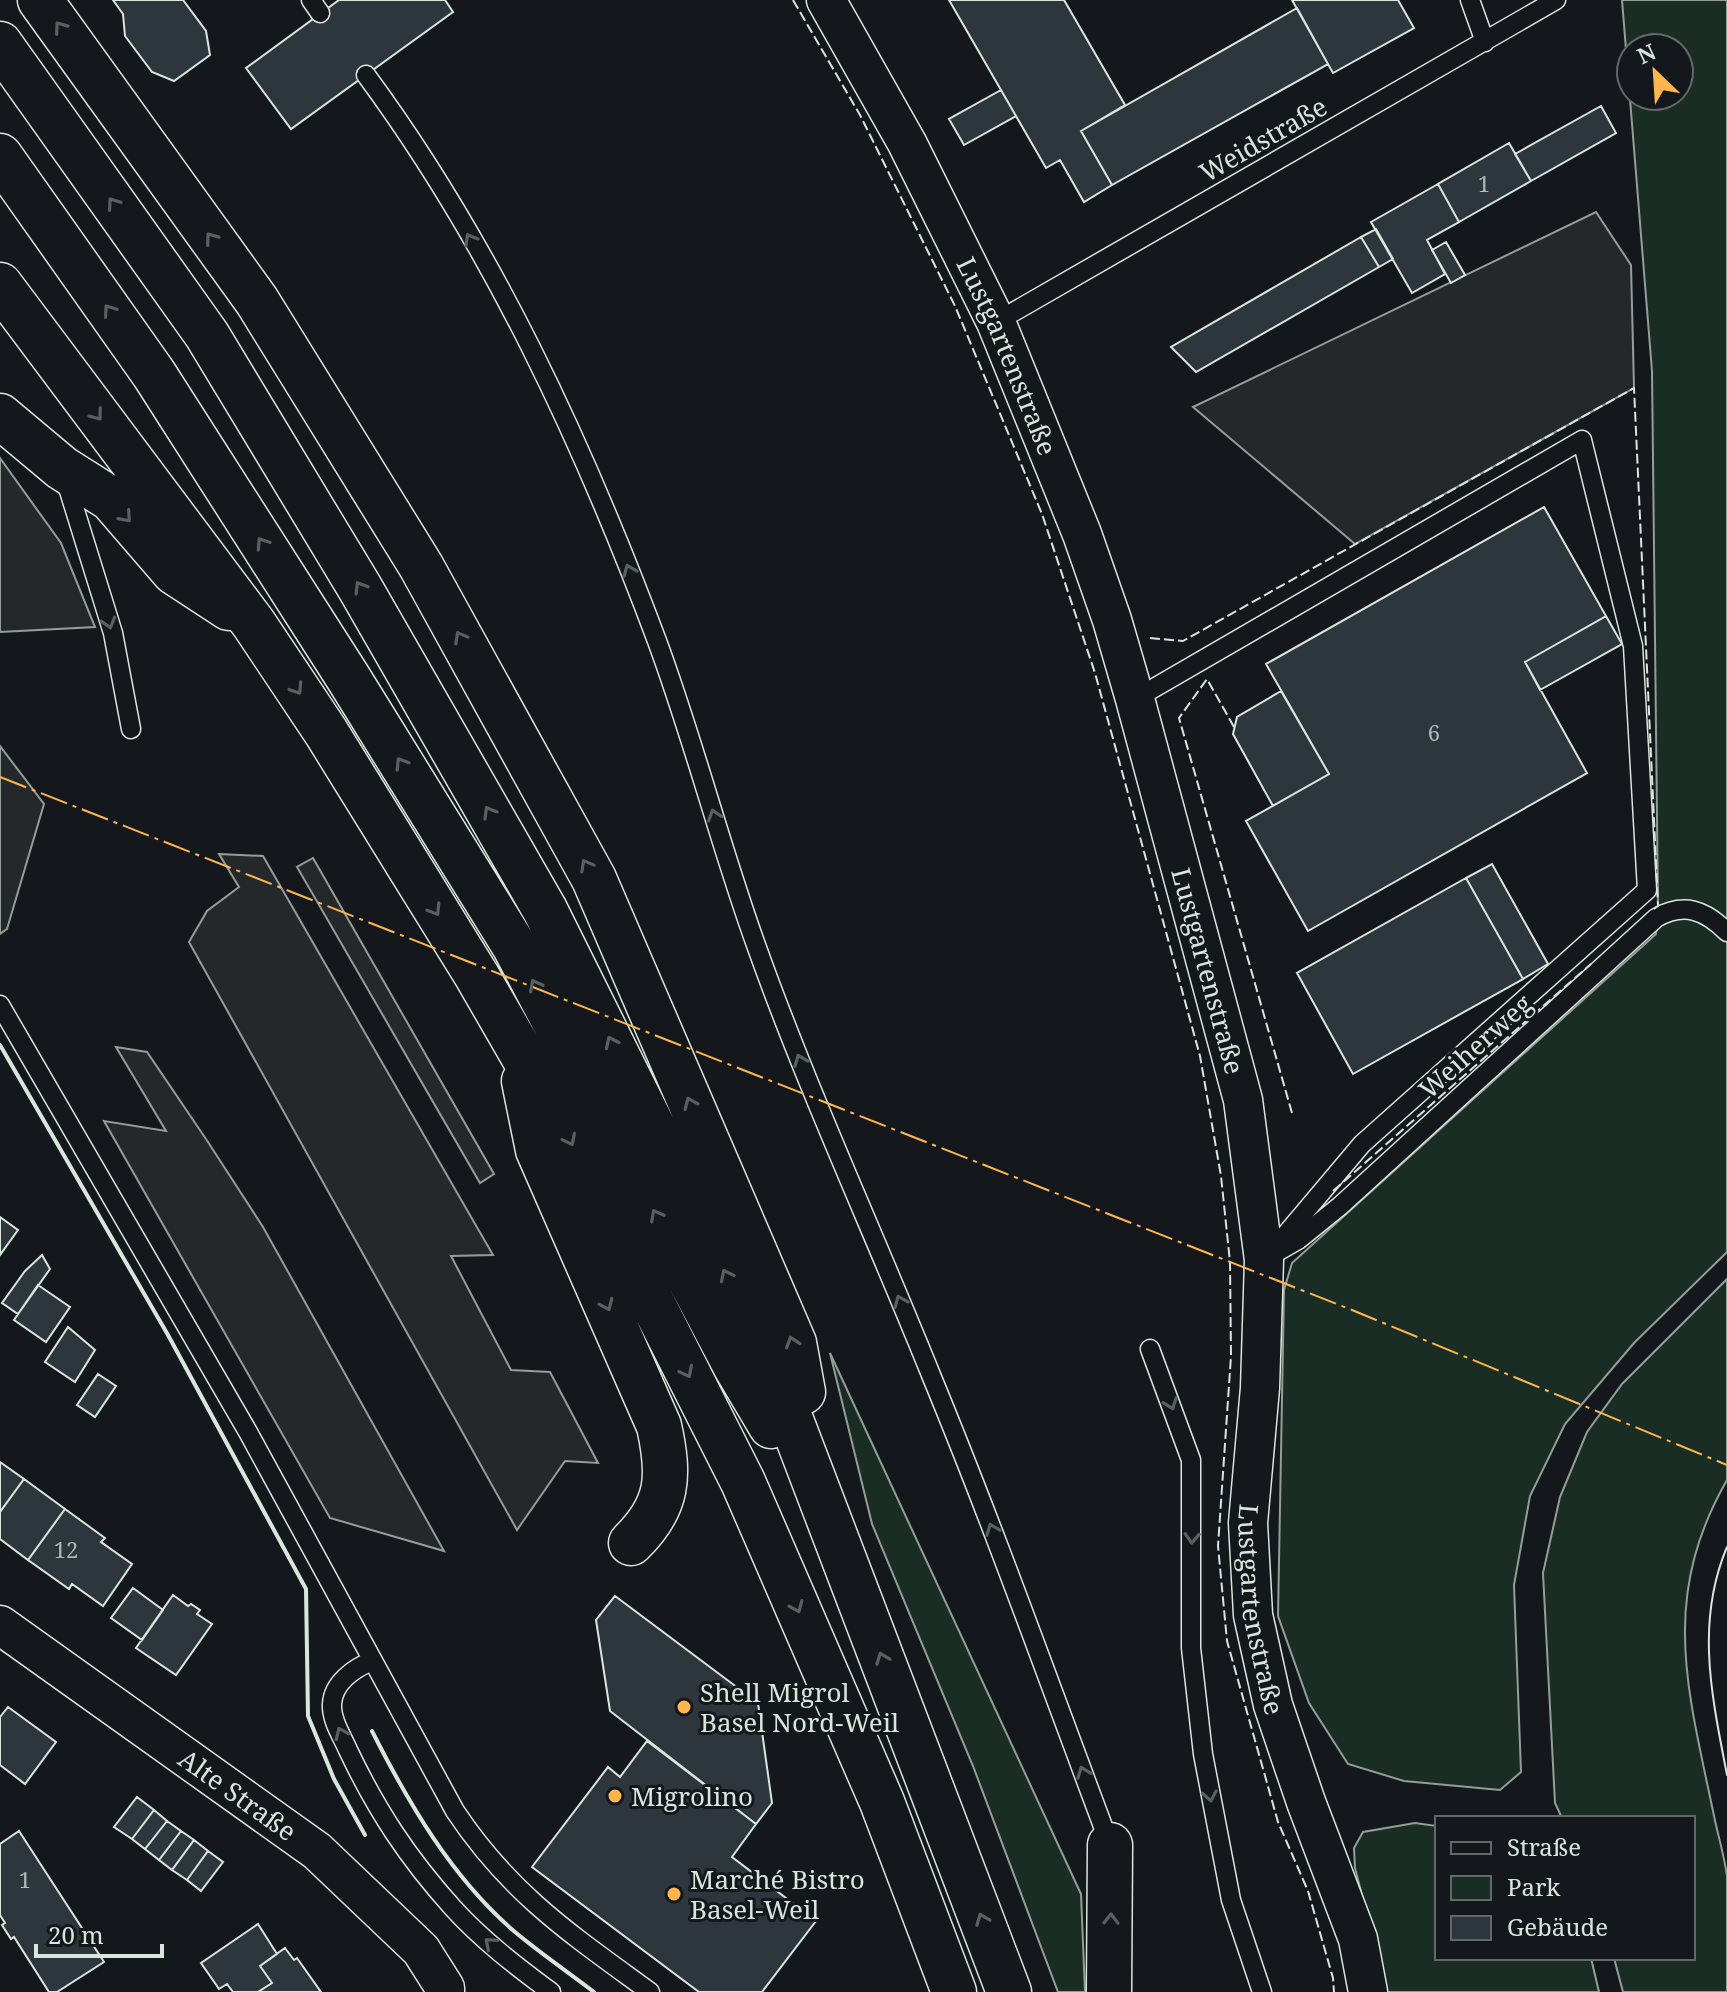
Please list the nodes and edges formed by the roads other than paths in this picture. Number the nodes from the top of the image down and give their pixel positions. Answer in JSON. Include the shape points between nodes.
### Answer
{"nodes":[{"id":1,"x":40,"y":0,"type":"edge"},
{"id":2,"x":826,"y":0,"type":"edge"},
{"id":3,"x":1470,"y":0,"type":"edge"},
{"id":4,"x":1556,"y":0,"type":"edge"},
{"id":5,"x":1485,"y":42,"type":"junction"},
{"id":6,"x":0,"y":44,"type":"edge"},
{"id":7,"x":366,"y":75,"type":"dead end"},
{"id":8,"x":0,"y":156,"type":"edge"},
{"id":9,"x":0,"y":285,"type":"edge"},
{"id":10,"x":996,"y":322,"type":"junction"},
{"id":11,"x":0,"y":416,"type":"edge"},
{"id":12,"x":62,"y":468,"type":"junction"},
{"id":13,"x":254,"y":624,"type":"junction"},
{"id":14,"x":1135,"y":699,"type":"junction"},
{"id":15,"x":131,"y":729,"type":"dead end"},
{"id":16,"x":1727,"y":932,"type":"edge"},
{"id":17,"x":0,"y":1005,"type":"edge"},
{"id":18,"x":518,"y":1047,"type":"junction"},
{"id":19,"x":1264,"y":1260,"type":"junction"},
{"id":20,"x":1150,"y":1349,"type":"dead end"},
{"id":21,"x":831,"y":1528,"type":"junction"},
{"id":22,"x":631,"y":1543,"type":"dead end"},
{"id":23,"x":0,"y":1625,"type":"edge"},
{"id":24,"x":372,"y":1661,"type":"junction"},
{"id":25,"x":1110,"y":1845,"type":"joint"},
{"id":26,"x":445,"y":1992,"type":"edge"},
{"id":27,"x":551,"y":1992,"type":"edge"},
{"id":28,"x":650,"y":1992,"type":"edge"},
{"id":29,"x":954,"y":1992,"type":"edge"},
{"id":30,"x":1009,"y":1992,"type":"edge"},
{"id":31,"x":1109,"y":1992,"type":"edge"},
{"id":32,"x":1262,"y":1992,"type":"edge"},
{"id":33,"x":1368,"y":1992,"type":"edge"}],
"edges":[{"from":21,"to":1,"type":"highway","one_way":true,"via":[[794,1343],[594,879],[421,566],[257,301]]},
{"from":2,"to":10,"type":"street","name":"Lustgartenstraße","via":[[907,143]]},
{"from":3,"to":5,"type":"lane"},
{"from":4,"to":5,"type":"lane","name":"Weidstraße"},
{"from":5,"to":10,"type":"lane","name":"Weidstraße"},
{"from":21,"to":6,"type":"highway","one_way":true,"via":[[765,1352],[545,910],[207,335]]},
{"from":25,"to":7,"type":"lane","one_way":true,"via":[[985,1511],[756,944],[659,645],[585,457],[413,138]]},
{"from":21,"to":8,"type":"highway","one_way":true,"via":[[736,1367],[515,947],[154,374]]},
{"from":9,"to":13,"type":"highway","one_way":true},
{"from":10,"to":14,"type":"street","name":"Lustgartenstraße","via":[[1082,534]]},
{"from":11,"to":12,"type":"highway"},
{"from":12,"to":13,"type":"highway","one_way":true,"via":[[111,499],[174,572]]},
{"from":12,"to":15,"type":"lane","one_way":true,"via":[[113,633]]},
{"from":13,"to":18,"type":"highway","one_way":true},
{"from":14,"to":19,"type":"street","name":"Lustgartenstraße","via":[[1243,1100]]},
{"from":14,"to":19,"type":"lane","via":[[1582,440],[1633,646],[1647,890],[1362,1144]]},
{"from":16,"to":19,"type":"lane","name":"Weiherweg","via":[[1714,918],[1685,908],[1656,918],[1340,1206]]},
{"from":17,"to":24,"type":"lane","via":[[248,1432]]},
{"from":18,"to":22,"type":"highway","one_way":true,"via":[[538,1150],[659,1426],[665,1455],[663,1498]]},
{"from":18,"to":29,"type":"highway","one_way":true,"via":[[743,1482],[882,1802]]},
{"from":19,"to":33,"type":"street","name":"Lustgartenstraße","via":[[1248,1523],[1253,1615],[1273,1705],[1358,1939]]},
{"from":20,"to":32,"type":"lane","one_way":true,"via":[[1191,1460],[1191,1648],[1203,1754],[1231,1900]]},
{"from":30,"to":21,"type":"highway","one_way":true},
{"from":23,"to":26,"type":"street","name":"Alte Straße","via":[[317,1851],[421,1950]]},
{"from":27,"to":24,"type":"lane","one_way":true,"via":[[454,1909],[380,1812],[334,1719],[332,1703],[347,1675]]},
{"from":24,"to":28,"type":"lane","via":[[439,1786],[490,1860],[538,1909]]},
{"from":31,"to":25,"type":"highway","one_way":true}]}
